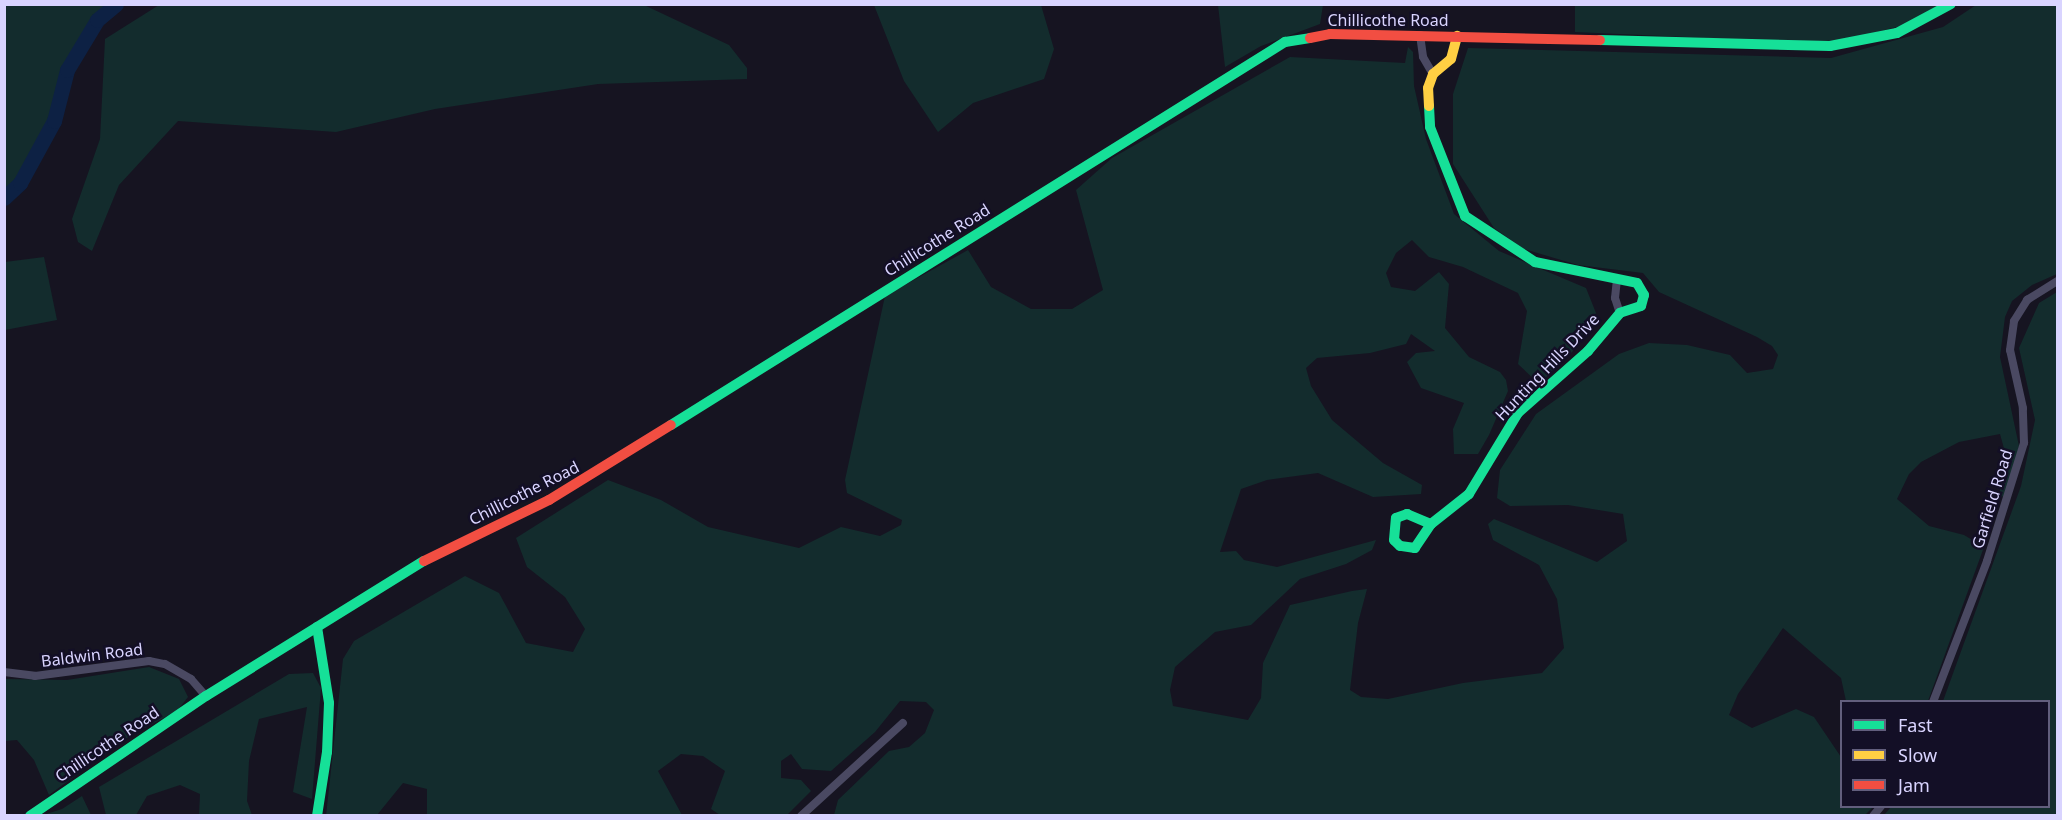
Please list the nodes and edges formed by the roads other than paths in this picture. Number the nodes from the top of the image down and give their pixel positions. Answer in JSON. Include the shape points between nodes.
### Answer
{"nodes":[{"id":1,"x":1951,"y":4,"type":"edge"},
{"id":2,"x":1420,"y":34,"type":"junction"},
{"id":3,"x":1457,"y":36,"type":"junction"},
{"id":4,"x":1433,"y":74,"type":"junction"},
{"id":5,"x":1617,"y":279,"type":"junction"},
{"id":6,"x":2058,"y":281,"type":"edge"},
{"id":7,"x":1620,"y":313,"type":"junction"},
{"id":8,"x":1431,"y":524,"type":"dead end"},
{"id":9,"x":317,"y":627,"type":"junction"},
{"id":10,"x":4,"y":672,"type":"edge"},
{"id":11,"x":206,"y":696,"type":"junction"},
{"id":12,"x":1934,"y":700,"type":"edge"},
{"id":13,"x":903,"y":723,"type":"dead end"},
{"id":14,"x":30,"y":816,"type":"edge"},
{"id":15,"x":318,"y":816,"type":"edge"},
{"id":16,"x":801,"y":816,"type":"edge"}],
"edges":[{"from":1,"to":3,"type":"main road","name":"Chillicothe Road","via":[[1897,33],[1830,46]]},
{"from":2,"to":3,"type":"main road","name":"Chillicothe Road"},
{"from":2,"to":4,"type":"street","via":[[1423,57]]},
{"from":2,"to":9,"type":"main road","name":"Chillicothe Road","via":[[1305,36],[1256,57],[625,454],[549,500],[398,574]]},
{"from":3,"to":4,"type":"main road","via":[[1451,59]]},
{"from":4,"to":5,"type":"main road","name":"Hunting Hills Drive","via":[[1428,88],[1430,127],[1465,216],[1535,262]]},
{"from":5,"to":7,"type":"street","name":"Hunting Hills Drive","via":[[1615,298]]},
{"from":5,"to":7,"type":"main road","name":"Hunting Hills Drive","via":[[1636,283],[1644,295],[1641,306]]},
{"from":6,"to":12,"type":"street","name":"Garfield Road","via":[[2027,300],[2014,321],[2010,350],[2023,408],[2024,443],[1987,561]]},
{"from":7,"to":8,"type":"main road","name":"Hunting Hills Drive","via":[[1588,351],[1518,413],[1469,494]]},
{"from":9,"to":11,"type":"main road","name":"Chillicothe Road"},
{"from":9,"to":15,"type":"main road","via":[[329,703]]},
{"from":10,"to":11,"type":"street","name":"Baldwin Road","via":[[35,676],[149,661],[165,664],[191,679]]},
{"from":11,"to":14,"type":"main road","name":"Chillicothe Road"},
{"from":13,"to":16,"type":"street"}]}
